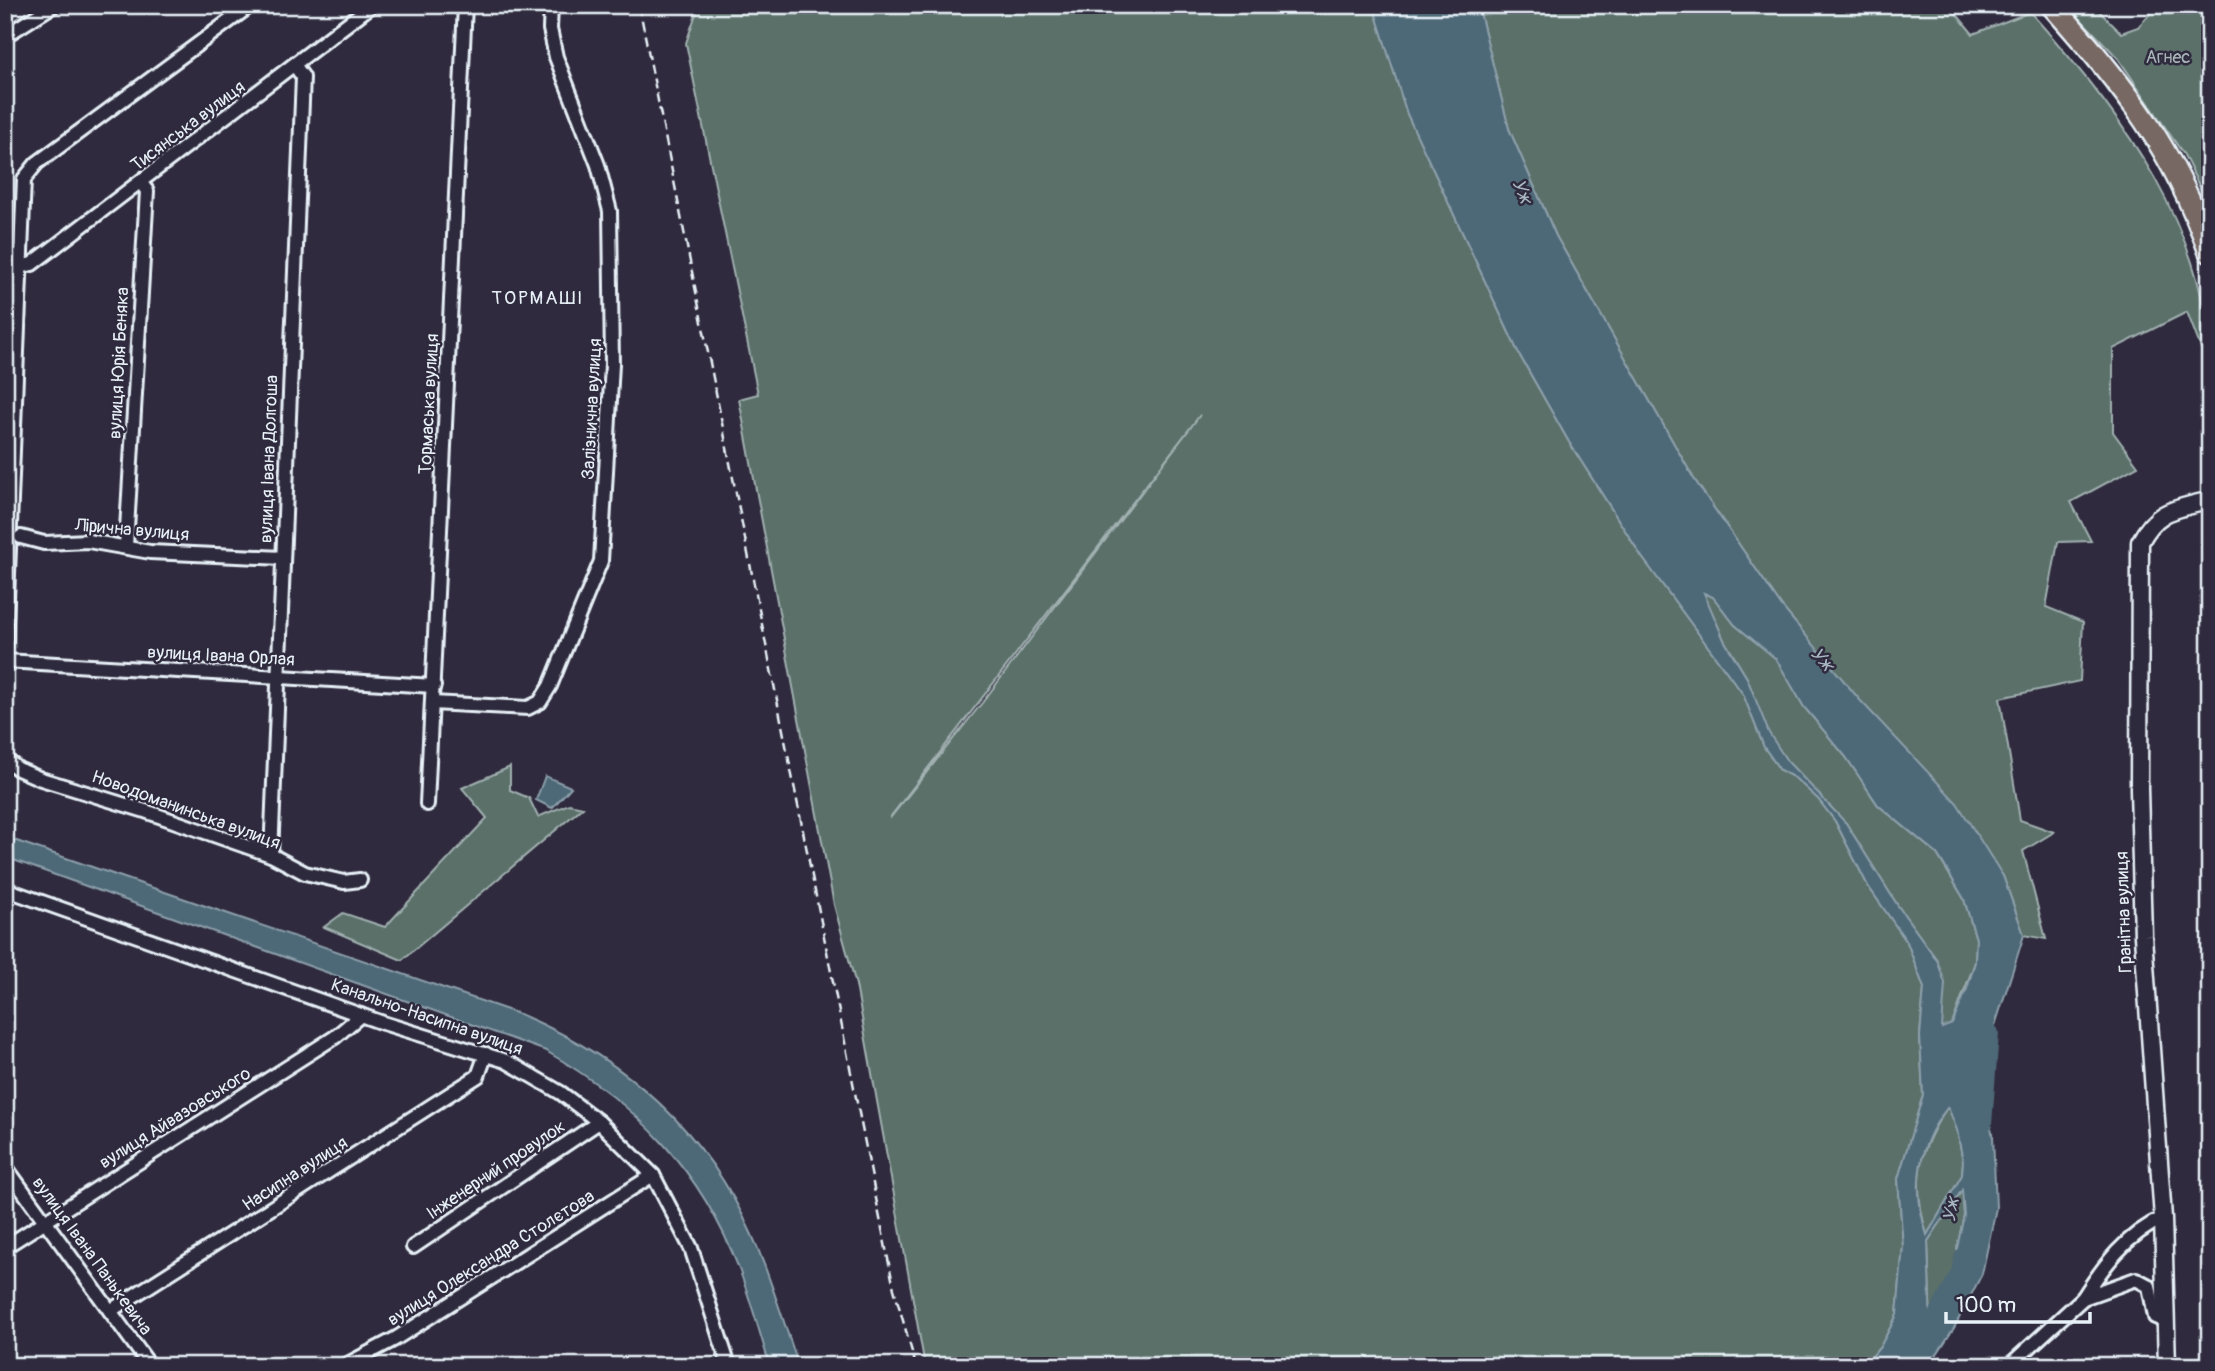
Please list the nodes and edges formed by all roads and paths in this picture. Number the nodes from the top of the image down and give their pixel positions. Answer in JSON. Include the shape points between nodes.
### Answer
{"nodes":[{"id":1,"x":54,"y":5,"type":"edge"},
{"id":2,"x":251,"y":5,"type":"edge"},
{"id":3,"x":372,"y":5,"type":"edge"},
{"id":4,"x":465,"y":5,"type":"edge"},
{"id":5,"x":551,"y":5,"type":"edge"},
{"id":6,"x":2052,"y":5,"type":"edge"},
{"id":7,"x":5,"y":36,"type":"edge"},
{"id":8,"x":295,"y":66,"type":"junction"},
{"id":9,"x":141,"y":183,"type":"junction"},
{"id":10,"x":2210,"y":252,"type":"edge"},
{"id":11,"x":20,"y":267,"type":"junction"},
{"id":12,"x":2210,"y":500,"type":"edge"},
{"id":13,"x":20,"y":537,"type":"dead end"},
{"id":14,"x":126,"y":546,"type":"junction"},
{"id":15,"x":282,"y":558,"type":"junction"},
{"id":16,"x":5,"y":648,"type":"edge"},
{"id":17,"x":5,"y":661,"type":"edge"},
{"id":18,"x":277,"y":676,"type":"junction"},
{"id":19,"x":434,"y":686,"type":"junction"},
{"id":20,"x":432,"y":703,"type":"junction"},
{"id":21,"x":5,"y":759,"type":"edge"},
{"id":22,"x":427,"y":804,"type":"dead end"},
{"id":23,"x":271,"y":855,"type":"junction"},
{"id":24,"x":360,"y":880,"type":"dead end"},
{"id":25,"x":5,"y":889,"type":"edge"},
{"id":26,"x":361,"y":1015,"type":"junction"},
{"id":27,"x":486,"y":1054,"type":"junction"},
{"id":28,"x":599,"y":1122,"type":"junction"},
{"id":29,"x":5,"y":1166,"type":"edge"},
{"id":30,"x":653,"y":1175,"type":"junction"},
{"id":31,"x":2163,"y":1218,"type":"junction"},
{"id":32,"x":45,"y":1221,"type":"junction"},
{"id":33,"x":5,"y":1247,"type":"edge"},
{"id":34,"x":413,"y":1247,"type":"dead end"},
{"id":35,"x":2083,"y":1298,"type":"junction"},
{"id":36,"x":110,"y":1311,"type":"junction"},
{"id":37,"x":2165,"y":1321,"type":"junction"},
{"id":38,"x":150,"y":1366,"type":"edge"},
{"id":39,"x":344,"y":1366,"type":"edge"},
{"id":40,"x":729,"y":1366,"type":"edge"},
{"id":41,"x":2009,"y":1366,"type":"edge"},
{"id":42,"x":2167,"y":1366,"type":"edge"}],
"edges":[{"from":1,"to":7,"type":"street"},
{"from":2,"to":11,"type":"street","via":[[29,170],[23,187]]},
{"from":3,"to":8,"type":"street","name":"Тисянська вулиця"},
{"from":4,"to":19,"type":"street","name":"Тормаська вулиця"},
{"from":5,"to":20,"type":"street","name":"Залізнична вулиця","via":[[556,57],[598,165],[610,211],[612,364],[601,561],[540,702],[527,708]]},
{"from":6,"to":10,"type":"highway","via":[[2117,78],[2164,147]]},
{"from":8,"to":9,"type":"street","name":"Тисянська вулиця"},
{"from":8,"to":15,"type":"street","name":"вулиця Івана Долгоша","via":[[303,76]]},
{"from":9,"to":11,"type":"street","name":"Тисянська вулиця","via":[[32,264]]},
{"from":9,"to":14,"type":"street","name":"вулиця Юрія Беняка","via":[[147,191]]},
{"from":11,"to":16,"type":"street"},
{"from":12,"to":31,"type":"street","name":"Гранітна вулиця","via":[[2167,512],[2150,522],[2140,542],[2143,936]]},
{"from":13,"to":14,"type":"street","name":"Лірична вулиця","via":[[44,543],[88,541]]},
{"from":14,"to":15,"type":"street","name":"Лірична вулиця","via":[[150,552]]},
{"from":15,"to":18,"type":"street","name":"вулиця Івана Долгоша"},
{"from":17,"to":18,"type":"street","name":"вулиця Івана Орлая"},
{"from":18,"to":19,"type":"street","name":"вулиця Івана Орлая"},
{"from":18,"to":23,"type":"street","name":"вулиця Івана Долгоша"},
{"from":19,"to":20,"type":"street","name":"Тормаська вулиця"},
{"from":20,"to":22,"type":"street","name":"Тормаська вулиця"},
{"from":21,"to":23,"type":"street","name":"Новодоманинська вулиця","via":[[41,779]]},
{"from":23,"to":24,"type":"street","name":"Новодоманинська вулиця","via":[[305,873],[344,882]]},
{"from":25,"to":26,"type":"street","name":"Канально-Насипна вулиця"},
{"from":26,"to":27,"type":"street","name":"Канально-Насипна вулиця"},
{"from":26,"to":32,"type":"street","name":"вулиця Айвазовського","via":[[335,1037]]},
{"from":27,"to":28,"type":"street","name":"Канально-Насипна вулиця","via":[[525,1069]]},
{"from":27,"to":36,"type":"street","name":"Насипна вулиця","via":[[478,1076]]},
{"from":28,"to":30,"type":"street","name":"Канально-Насипна вулиця"},
{"from":28,"to":34,"type":"street","name":"Інженерний провулок"},
{"from":29,"to":32,"type":"street","name":"вулиця Івана Панькевича"},
{"from":30,"to":39,"type":"street","name":"вулиця Олександра Столєтова","via":[[396,1339]]},
{"from":30,"to":40,"type":"street","name":"Канально-Насипна вулиця","via":[[691,1248]]},
{"from":31,"to":35,"type":"street","via":[[2111,1257]]},
{"from":31,"to":37,"type":"street","name":"Гранітна вулиця"},
{"from":32,"to":33,"type":"street","name":"вулиця Айвазовського"},
{"from":32,"to":36,"type":"street","name":"вулиця Івана Панькевича"},
{"from":35,"to":37,"type":"street","via":[[2140,1279],[2149,1286],[2155,1317]]},
{"from":35,"to":41,"type":"street"},
{"from":36,"to":38,"type":"street","name":"вулиця Івана Панькевича"},
{"from":37,"to":42,"type":"street","name":"Гранітна вулиця"}]}
